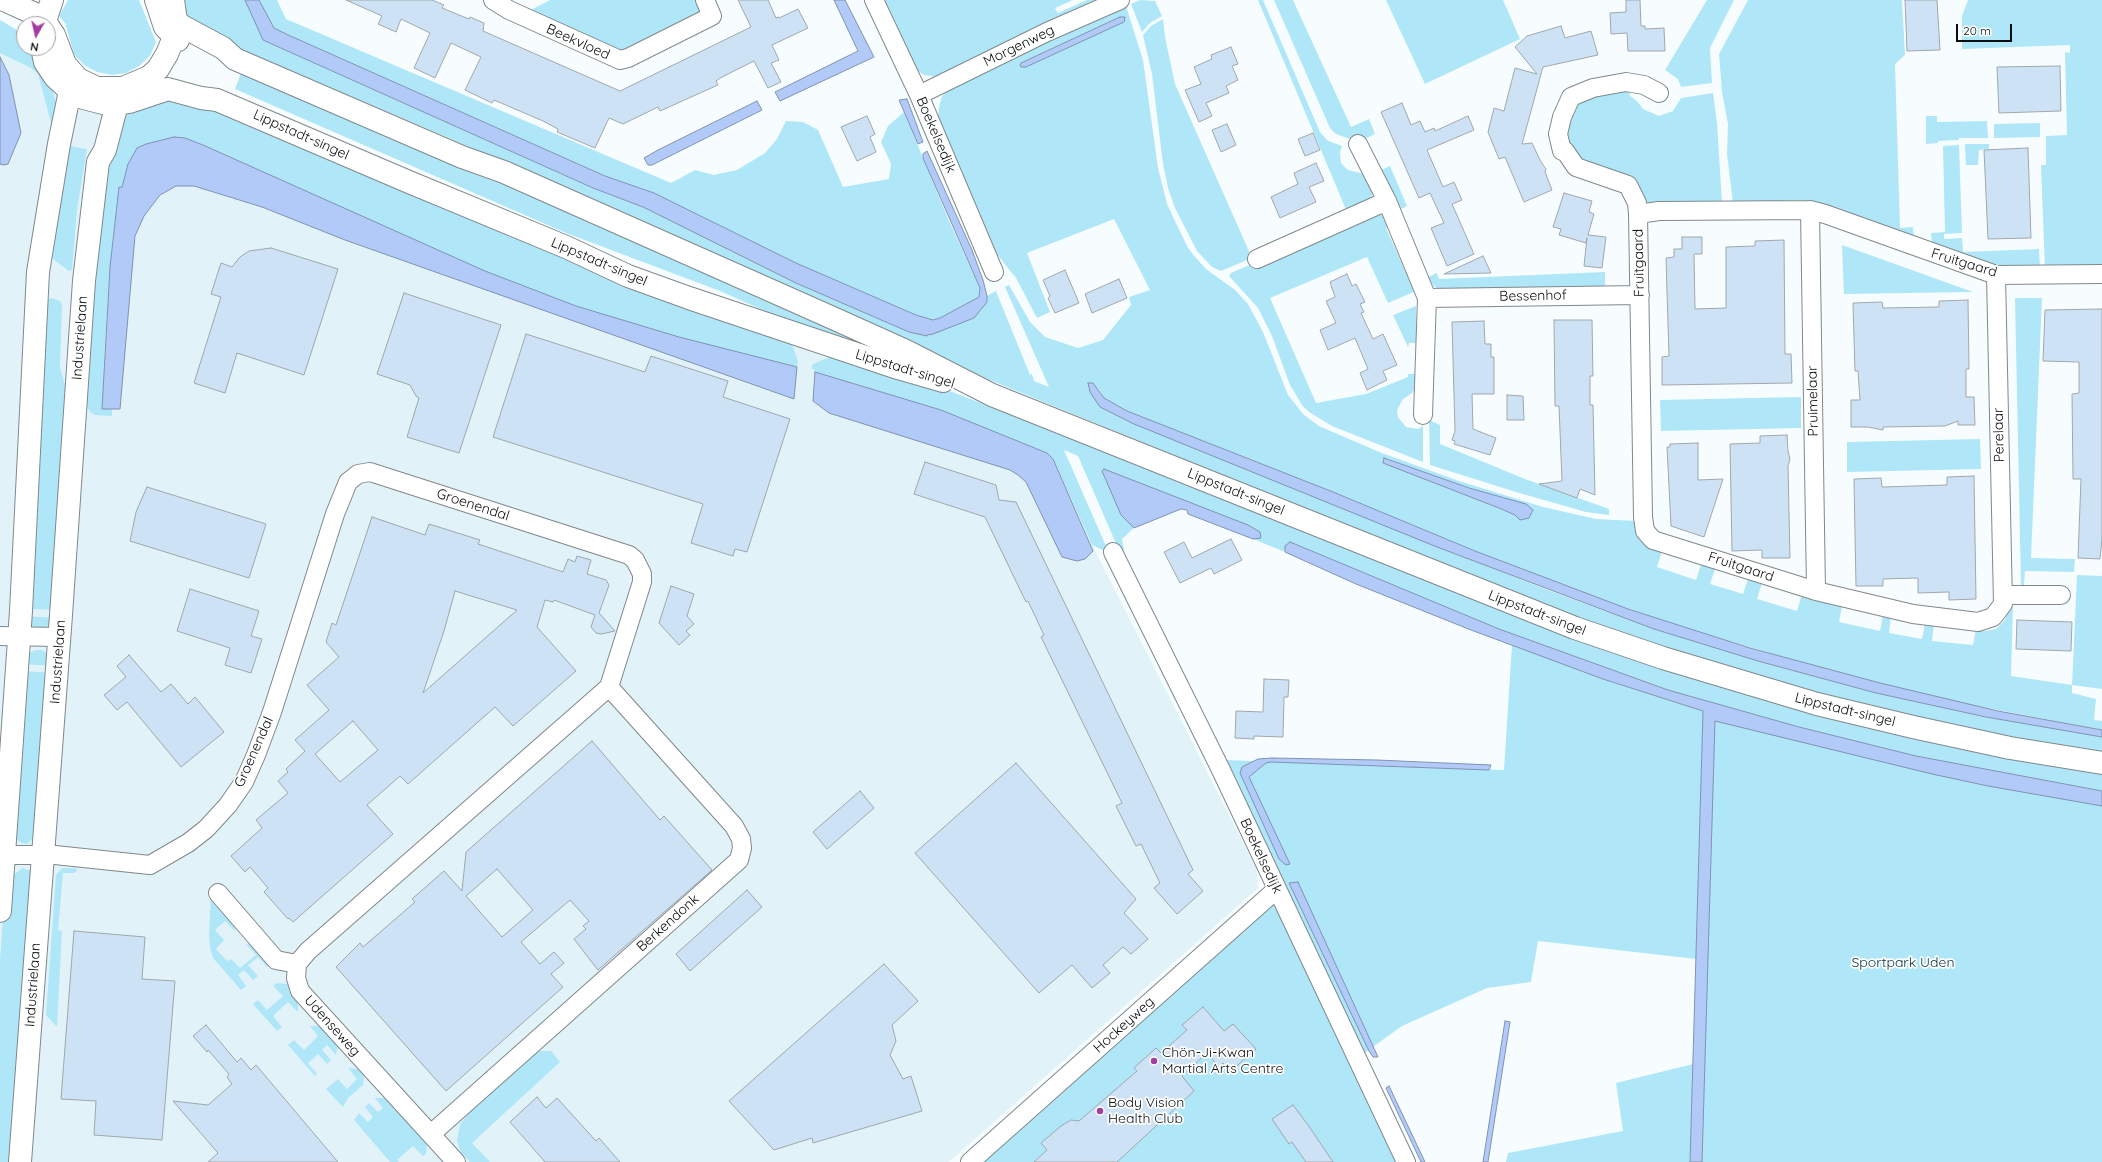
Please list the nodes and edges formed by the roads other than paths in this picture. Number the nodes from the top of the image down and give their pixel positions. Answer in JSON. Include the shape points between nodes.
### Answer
{"nodes":[{"id":1,"x":4,"y":0,"type":"edge"},
{"id":2,"x":52,"y":0,"type":"edge"},
{"id":3,"x":156,"y":0,"type":"edge"},
{"id":4,"x":173,"y":0,"type":"edge"},
{"id":5,"x":494,"y":0,"type":"edge"},
{"id":6,"x":705,"y":0,"type":"edge"},
{"id":7,"x":874,"y":0,"type":"edge"},
{"id":8,"x":1120,"y":0,"type":"edge"},
{"id":9,"x":0,"y":13,"type":"edge"},
{"id":10,"x":35,"y":16,"type":"edge"},
{"id":11,"x":45,"y":16,"type":"edge"},
{"id":12,"x":16,"y":17,"type":"edge"},
{"id":13,"x":175,"y":29,"type":"junction"},
{"id":14,"x":56,"y":40,"type":"edge"},
{"id":15,"x":45,"y":56,"type":"edge"},
{"id":16,"x":158,"y":69,"type":"junction"},
{"id":17,"x":70,"y":92,"type":"junction"},
{"id":18,"x":1659,"y":93,"type":"dead end"},
{"id":19,"x":919,"y":95,"type":"junction"},
{"id":20,"x":109,"y":99,"type":"junction"},
{"id":21,"x":217,"y":100,"type":"junction"},
{"id":22,"x":1358,"y":144,"type":"dead end"},
{"id":23,"x":1388,"y":201,"type":"junction"},
{"id":24,"x":1810,"y":210,"type":"junction"},
{"id":25,"x":1638,"y":214,"type":"junction"},
{"id":26,"x":1257,"y":259,"type":"dead end"},
{"id":27,"x":994,"y":272,"type":"dead end"},
{"id":28,"x":2102,"y":274,"type":"edge"},
{"id":29,"x":1996,"y":275,"type":"junction"},
{"id":30,"x":1640,"y":295,"type":"junction"},
{"id":31,"x":1427,"y":298,"type":"junction"},
{"id":32,"x":992,"y":395,"type":"junction"},
{"id":33,"x":1423,"y":415,"type":"dead end"},
{"id":34,"x":1113,"y":552,"type":"dead end"},
{"id":35,"x":1816,"y":591,"type":"junction"},
{"id":36,"x":2003,"y":595,"type":"junction"},
{"id":37,"x":2061,"y":595,"type":"dead end"},
{"id":38,"x":10,"y":636,"type":"edge"},
{"id":39,"x":60,"y":637,"type":"junction"},
{"id":40,"x":609,"y":688,"type":"junction"},
{"id":41,"x":2102,"y":763,"type":"edge"},
{"id":42,"x":5,"y":854,"type":"junction"},
{"id":43,"x":43,"y":855,"type":"junction"},
{"id":44,"x":1277,"y":889,"type":"junction"},
{"id":45,"x":218,"y":893,"type":"dead end"},
{"id":46,"x":0,"y":911,"type":"edge"},
{"id":47,"x":297,"y":964,"type":"junction"},
{"id":48,"x":430,"y":1134,"type":"junction"},
{"id":49,"x":20,"y":1162,"type":"edge"},
{"id":50,"x":456,"y":1162,"type":"edge"},
{"id":51,"x":970,"y":1162,"type":"edge"},
{"id":52,"x":1406,"y":1162,"type":"edge"}],
"edges":[{"from":1,"to":10,"type":"main road"},
{"from":2,"to":11,"type":"main road"},
{"from":3,"to":13,"type":"main road","via":[[168,32]]},
{"from":4,"to":13,"type":"main road"},
{"from":5,"to":6,"type":"street","name":"Beekvloed","via":[[509,10],[620,60],[712,16]]},
{"from":7,"to":19,"type":"street","name":"Boekelsedijk"},
{"from":8,"to":19,"type":"street","name":"Morgenweg","via":[[1047,32]]},
{"from":9,"to":12,"type":"main road"},
{"from":13,"to":16,"type":"main road","via":[[171,47]]},
{"from":13,"to":32,"type":"main road","name":"Lippstadt-singel","via":[[182,26],[223,48],[235,59],[462,157],[504,172],[906,351]]},
{"from":14,"to":20,"type":"main road","via":[[65,64],[72,74]]},
{"from":15,"to":17,"type":"main road","via":[[50,71]]},
{"from":16,"to":20,"type":"main road","via":[[149,77],[123,88]]},
{"from":16,"to":21,"type":"main road","name":"Lippstadt-singel","via":[[205,87]]},
{"from":17,"to":20,"type":"main road","via":[[80,97]]},
{"from":17,"to":38,"type":"main road","via":[[38,272]]},
{"from":18,"to":25,"type":"street","via":[[1644,85],[1626,82],[1594,88],[1570,97],[1558,134],[1562,152],[1565,151],[1576,167],[1628,185],[1637,203]]},
{"from":19,"to":27,"type":"street","name":"Boekelsedijk"},
{"from":20,"to":21,"type":"main road","name":"Lippstadt-singel","via":[[141,99],[168,89]]},
{"from":20,"to":39,"type":"main road","name":"Industrielaan","via":[[94,148],[98,162],[84,281]]},
{"from":21,"to":32,"type":"main road","name":"Lippstadt-singel","via":[[566,247],[628,276],[898,368]]},
{"from":22,"to":23,"type":"street"},
{"from":23,"to":26,"type":"street"},
{"from":23,"to":31,"type":"street"},
{"from":24,"to":25,"type":"street","name":"Fruitgaard","via":[[1659,211]]},
{"from":24,"to":29,"type":"street","name":"Fruitgaard"},
{"from":24,"to":35,"type":"street","name":"Pruimelaar"},
{"from":25,"to":30,"type":"street","name":"Fruitgaard"},
{"from":28,"to":29,"type":"street","name":"Fruitgaard"},
{"from":29,"to":36,"type":"street","name":"Perelaar"},
{"from":30,"to":31,"type":"street","name":"Bessenhof"},
{"from":30,"to":35,"type":"street","name":"Fruitgaard","via":[[1645,531],[1653,540]]},
{"from":31,"to":33,"type":"street"},
{"from":32,"to":41,"type":"main road","name":"Lippstadt-singel","via":[[1487,594],[1663,658],[1810,702],[1913,727],[2010,748]]},
{"from":34,"to":44,"type":"street","name":"Boekelsedijk"},
{"from":35,"to":36,"type":"street","name":"Perelaar","via":[[1913,614],[1978,622],[1993,618],[2003,604]]},
{"from":36,"to":37,"type":"street"},
{"from":38,"to":39,"type":"street"},
{"from":38,"to":42,"type":"main road"},
{"from":39,"to":43,"type":"main road","name":"Industrielaan"},
{"from":40,"to":43,"type":"street","name":"Groenendal","via":[[642,582],[640,567],[635,560],[629,555],[377,474],[358,474],[348,482],[335,514],[256,755],[244,782],[228,804],[206,829],[188,843],[150,865]]},
{"from":40,"to":47,"type":"street","via":[[308,951]]},
{"from":40,"to":48,"type":"street","name":"Berkendonk","via":[[734,826],[741,839],[739,860]]},
{"from":42,"to":43,"type":"street","name":"Groenendal"},
{"from":42,"to":46,"type":"main road"},
{"from":43,"to":49,"type":"main road","name":"Industrielaan"},
{"from":44,"to":51,"type":"street","name":"Hockeyweg"},
{"from":44,"to":52,"type":"street","name":"Boekelsedijk"},
{"from":45,"to":47,"type":"street","via":[[276,960]]},
{"from":47,"to":48,"type":"street","name":"Udenseweg","via":[[296,978],[300,991]]},
{"from":48,"to":50,"type":"street","name":"Udenseweg"}]}
